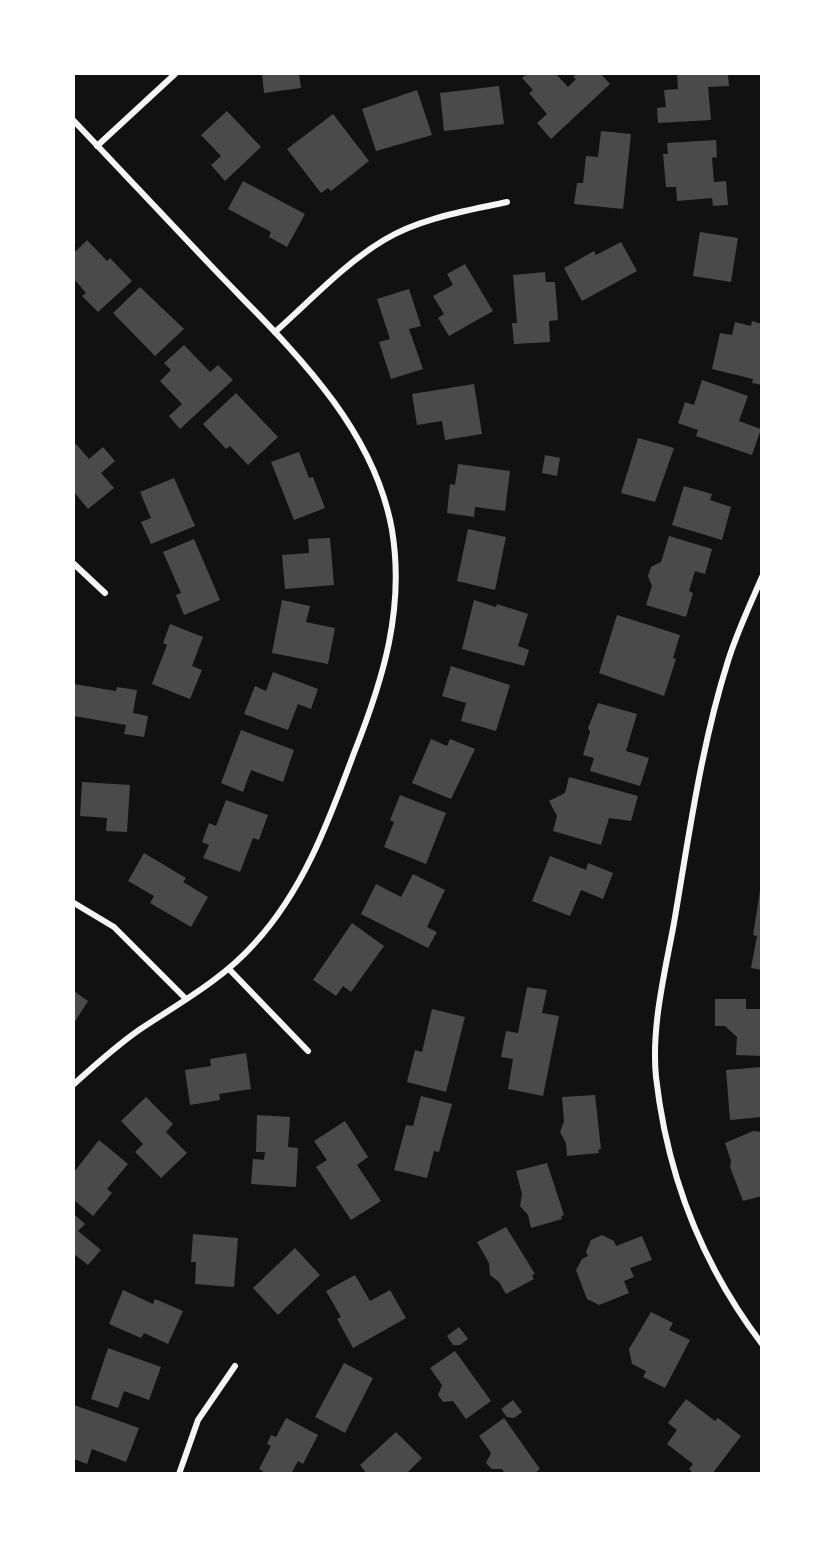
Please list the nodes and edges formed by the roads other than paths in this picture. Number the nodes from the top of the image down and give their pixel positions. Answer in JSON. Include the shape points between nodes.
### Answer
{"nodes":[{"id":1,"x":176,"y":74,"type":"edge"},
{"id":2,"x":74,"y":121,"type":"edge"},
{"id":3,"x":97,"y":146,"type":"junction"},
{"id":4,"x":507,"y":202,"type":"dead end"},
{"id":5,"x":275,"y":332,"type":"junction"},
{"id":6,"x":74,"y":564,"type":"edge"},
{"id":7,"x":762,"y":577,"type":"edge"},
{"id":8,"x":105,"y":593,"type":"dead end"},
{"id":9,"x":74,"y":903,"type":"edge"},
{"id":10,"x":229,"y":969,"type":"junction"},
{"id":11,"x":186,"y":999,"type":"junction"},
{"id":12,"x":308,"y":1051,"type":"dead end"},
{"id":13,"x":74,"y":1084,"type":"edge"},
{"id":14,"x":762,"y":1344,"type":"edge"},
{"id":15,"x":235,"y":1366,"type":"dead end"},
{"id":16,"x":179,"y":1473,"type":"edge"}],
"edges":[{"from":1,"to":3,"type":"street"},
{"from":2,"to":3,"type":"street"},
{"from":3,"to":5,"type":"street"},
{"from":4,"to":5,"type":"street","via":[[411,227],[385,239]]},
{"from":5,"to":10,"type":"street","via":[[334,400],[382,492],[395,565],[393,622],[379,689],[318,844],[281,910]]},
{"from":6,"to":8,"type":"street"},
{"from":7,"to":14,"type":"street","via":[[728,661],[697,787],[659,1013],[656,1074],[674,1172],[689,1217],[731,1300]]},
{"from":9,"to":11,"type":"street","via":[[114,927]]},
{"from":10,"to":11,"type":"street"},
{"from":10,"to":12,"type":"street"},
{"from":11,"to":13,"type":"street","via":[[135,1033]]},
{"from":15,"to":16,"type":"street","via":[[198,1420]]}]}
